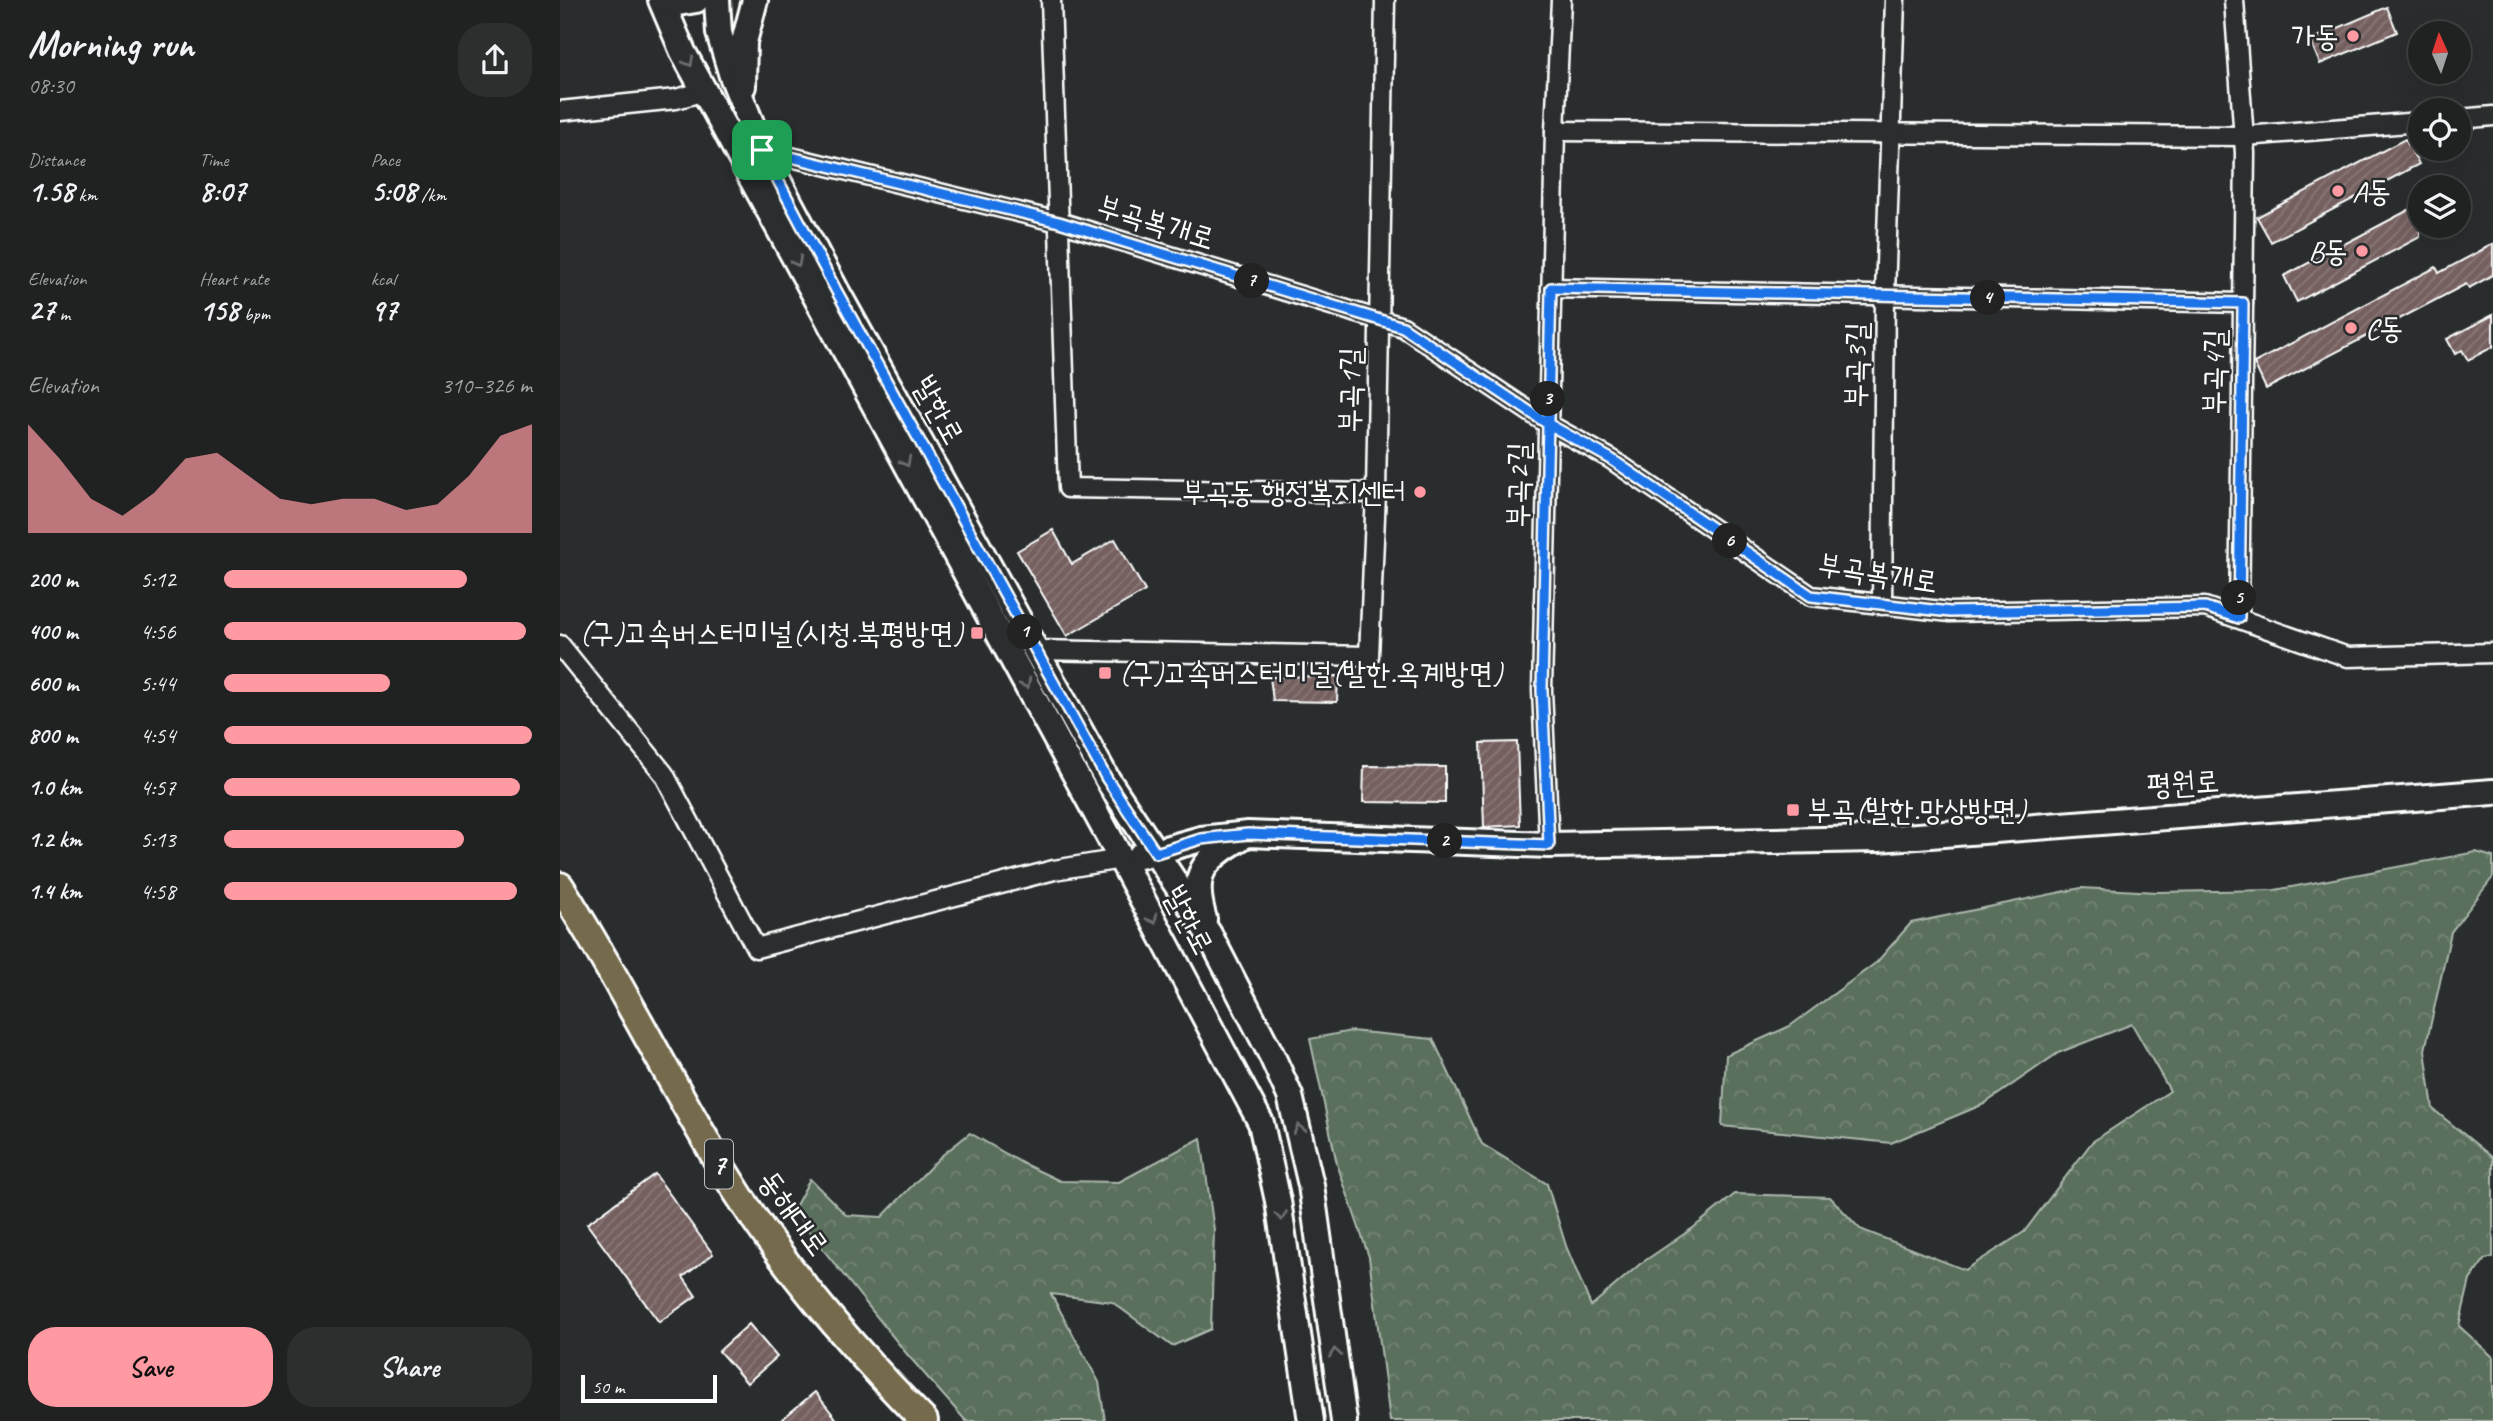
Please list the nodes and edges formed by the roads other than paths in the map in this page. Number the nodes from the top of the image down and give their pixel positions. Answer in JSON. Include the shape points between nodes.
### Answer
{"nodes":[{"id":1,"x":663,"y":0,"type":"edge"},
{"id":2,"x":695,"y":0,"type":"edge"},
{"id":3,"x":717,"y":0,"type":"edge"},
{"id":4,"x":755,"y":0,"type":"edge"},
{"id":5,"x":1051,"y":0,"type":"edge"},
{"id":6,"x":1385,"y":0,"type":"edge"},
{"id":7,"x":1561,"y":0,"type":"edge"},
{"id":8,"x":1895,"y":0,"type":"edge"},
{"id":9,"x":2234,"y":0,"type":"edge"},
{"id":10,"x":705,"y":91,"type":"junction"},
{"id":11,"x":742,"y":101,"type":"junction"},
{"id":12,"x":560,"y":111,"type":"edge"},
{"id":13,"x":2493,"y":116,"type":"edge"},
{"id":14,"x":2471,"y":118,"type":"edge"},
{"id":15,"x":2408,"y":123,"type":"edge"},
{"id":16,"x":1555,"y":131,"type":"junction"},
{"id":17,"x":1890,"y":132,"type":"junction"},
{"id":18,"x":2245,"y":136,"type":"junction"},
{"id":19,"x":762,"y":150,"type":"junction"},
{"id":20,"x":1059,"y":222,"type":"junction"},
{"id":21,"x":1551,"y":288,"type":"junction"},
{"id":22,"x":1885,"y":295,"type":"junction"},
{"id":23,"x":2243,"y":303,"type":"junction"},
{"id":24,"x":1380,"y":320,"type":"junction"},
{"id":25,"x":1548,"y":424,"type":"junction"},
{"id":26,"x":1376,"y":493,"type":"junction"},
{"id":27,"x":1882,"y":605,"type":"junction"},
{"id":28,"x":2239,"y":618,"type":"junction"},
{"id":29,"x":560,"y":645,"type":"edge"},
{"id":30,"x":1036,"y":650,"type":"junction"},
{"id":31,"x":2493,"y":653,"type":"edge"},
{"id":32,"x":2493,"y":792,"type":"edge"},
{"id":33,"x":1248,"y":834,"type":"junction"},
{"id":34,"x":1549,"y":845,"type":"junction"},
{"id":35,"x":1156,"y":853,"type":"junction"},
{"id":36,"x":1121,"y":859,"type":"junction"},
{"id":37,"x":560,"y":886,"type":"edge"},
{"id":38,"x":1209,"y":934,"type":"junction"},
{"id":39,"x":922,"y":1419,"type":"edge"},
{"id":40,"x":1311,"y":1421,"type":"edge"},
{"id":41,"x":1344,"y":1421,"type":"edge"}],
"edges":[{"from":1,"to":2,"type":"street"},
{"from":1,"to":10,"type":"street","name":"발한로","one_way":true,"via":[[683,52]]},
{"from":3,"to":11,"type":"street","name":"발한로","via":[[719,33]]},
{"from":4,"to":11,"type":"street","via":[[744,42]]},
{"from":5,"to":20,"type":"street"},
{"from":6,"to":24,"type":"street","name":"부곡1길"},
{"from":7,"to":16,"type":"street","name":"부곡2길"},
{"from":8,"to":17,"type":"street","name":"부곡3길"},
{"from":9,"to":18,"type":"street","name":"부곡4길"},
{"from":10,"to":12,"type":"street","via":[[676,99]]},
{"from":10,"to":36,"type":"street","name":"발한로","one_way":true},
{"from":11,"to":19,"type":"street","name":"발한로"},
{"from":13,"to":14,"type":"street"},
{"from":15,"to":18,"type":"street"},
{"from":16,"to":17,"type":"street"},
{"from":16,"to":21,"type":"street","name":"부곡2길"},
{"from":17,"to":18,"type":"street"},
{"from":17,"to":22,"type":"street","name":"부곡3길"},
{"from":18,"to":23,"type":"street","name":"부곡4길"},
{"from":19,"to":20,"type":"street","name":"부곡복개로"},
{"from":19,"to":30,"type":"street","name":"발한로"},
{"from":20,"to":24,"type":"street","name":"부곡복개로"},
{"from":20,"to":26,"type":"street","via":[[1068,488]]},
{"from":21,"to":22,"type":"street"},
{"from":21,"to":25,"type":"street","name":"부곡2길"},
{"from":22,"to":23,"type":"street"},
{"from":22,"to":27,"type":"street","name":"부곡3길"},
{"from":23,"to":28,"type":"street","name":"부곡4길"},
{"from":24,"to":25,"type":"street","name":"부곡복개로","via":[[1403,327]]},
{"from":24,"to":26,"type":"street","name":"부곡1길"},
{"from":25,"to":27,"type":"street","name":"부곡복개로","via":[[1611,459],[1811,596]]},
{"from":25,"to":34,"type":"street","name":"부곡2길","via":[[1542,690]]},
{"from":26,"to":30,"type":"street","name":"부곡1길","via":[[1369,656]]},
{"from":27,"to":28,"type":"street","name":"부곡복개로","via":[[1950,612],[2205,607]]},
{"from":28,"to":31,"type":"street","name":"부곡복개로","via":[[2348,656]]},
{"from":29,"to":36,"type":"street","via":[[664,774],[756,948],[1054,870]]},
{"from":30,"to":35,"type":"street","name":"발한로","via":[[1107,779]]},
{"from":32,"to":34,"type":"street","name":"평원로","via":[[1878,839]]},
{"from":33,"to":34,"type":"street","name":"평원로"},
{"from":33,"to":35,"type":"street","name":"평원로","via":[[1201,839]]},
{"from":33,"to":38,"type":"street","via":[[1214,854],[1202,870],[1198,897]]},
{"from":35,"to":36,"type":"street","name":"평원로"},
{"from":35,"to":38,"type":"street","name":"발한로"},
{"from":36,"to":40,"type":"street","name":"발한로","one_way":true,"via":[[1261,1123],[1278,1201]]},
{"from":37,"to":39,"type":"main road","name":"동해대로","number":"7","via":[[736,1190],[819,1304]]},
{"from":41,"to":38,"type":"street","name":"발한로","one_way":true,"via":[[1311,1185],[1290,1096]]}]}
